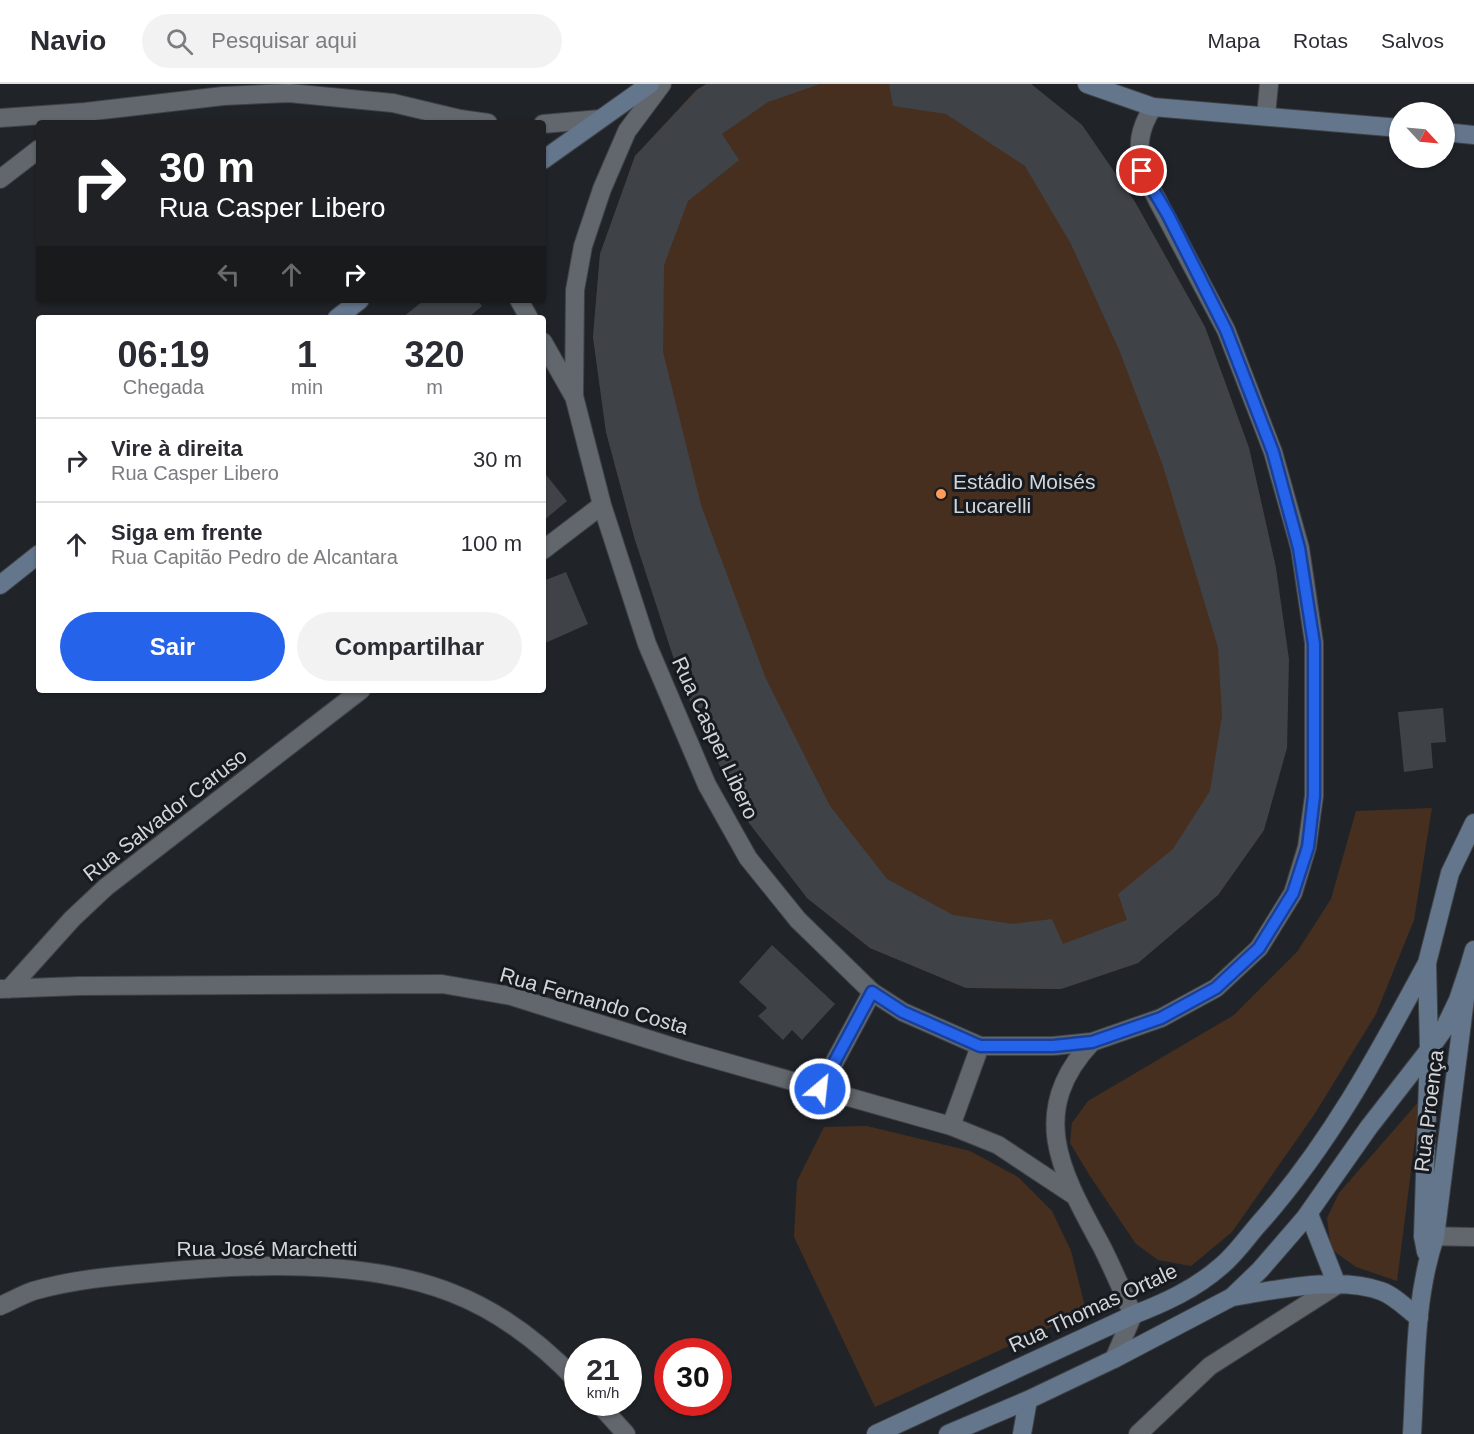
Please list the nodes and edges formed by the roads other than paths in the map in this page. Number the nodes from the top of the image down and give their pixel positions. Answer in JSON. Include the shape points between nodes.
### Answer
{"nodes":[{"id":1,"x":650,"y":84,"type":"edge"},
{"id":2,"x":662,"y":84,"type":"edge"},
{"id":3,"x":1269,"y":84,"type":"edge"},
{"id":4,"x":1091,"y":86,"type":"edge"},
{"id":5,"x":393,"y":103,"type":"junction"},
{"id":6,"x":1153,"y":107,"type":"junction"},
{"id":7,"x":1266,"y":115,"type":"junction"},
{"id":8,"x":0,"y":118,"type":"edge"},
{"id":9,"x":78,"y":118,"type":"edge"},
{"id":10,"x":600,"y":119,"type":"junction"},
{"id":11,"x":404,"y":120,"type":"edge"},
{"id":12,"x":467,"y":120,"type":"edge"},
{"id":13,"x":546,"y":124,"type":"edge"},
{"id":14,"x":1389,"y":127,"type":"edge"},
{"id":15,"x":1455,"y":133,"type":"edge"},
{"id":16,"x":1474,"y":135,"type":"edge"},
{"id":17,"x":36,"y":150,"type":"edge"},
{"id":18,"x":546,"y":158,"type":"edge"},
{"id":19,"x":0,"y":180,"type":"edge"},
{"id":20,"x":356,"y":303,"type":"edge"},
{"id":21,"x":341,"y":315,"type":"edge"},
{"id":22,"x":546,"y":347,"type":"edge"},
{"id":23,"x":574,"y":396,"type":"junction"},
{"id":24,"x":602,"y":505,"type":"junction"},
{"id":25,"x":546,"y":548,"type":"edge"},
{"id":26,"x":36,"y":556,"type":"edge"},
{"id":27,"x":0,"y":585,"type":"edge"},
{"id":28,"x":358,"y":693,"type":"edge"},
{"id":29,"x":1474,"y":823,"type":"edge"},
{"id":30,"x":1472,"y":958,"type":"edge"},
{"id":31,"x":1427,"y":963,"type":"junction"},
{"id":32,"x":5,"y":989,"type":"edge"},
{"id":33,"x":872,"y":992,"type":"junction"},
{"id":34,"x":1092,"y":1042,"type":"junction"},
{"id":35,"x":980,"y":1046,"type":"junction"},
{"id":36,"x":1429,"y":1050,"type":"junction"},
{"id":37,"x":820,"y":1089,"type":"junction"},
{"id":38,"x":951,"y":1126,"type":"junction"},
{"id":39,"x":1075,"y":1197,"type":"junction"},
{"id":40,"x":1309,"y":1214,"type":"junction"},
{"id":41,"x":1429,"y":1237,"type":"junction"},
{"id":42,"x":1474,"y":1237,"type":"edge"},
{"id":43,"x":1337,"y":1285,"type":"junction"},
{"id":44,"x":1232,"y":1297,"type":"junction"},
{"id":45,"x":0,"y":1306,"type":"edge"},
{"id":46,"x":1132,"y":1315,"type":"junction"},
{"id":47,"x":1419,"y":1318,"type":"junction"},
{"id":48,"x":1114,"y":1359,"type":"junction"},
{"id":49,"x":564,"y":1367,"type":"edge"},
{"id":50,"x":1028,"y":1400,"type":"junction"},
{"id":51,"x":610,"y":1416,"type":"edge"},
{"id":52,"x":626,"y":1434,"type":"edge"},
{"id":53,"x":876,"y":1434,"type":"edge"},
{"id":54,"x":948,"y":1434,"type":"edge"},
{"id":55,"x":1022,"y":1434,"type":"edge"},
{"id":56,"x":1138,"y":1434,"type":"edge"},
{"id":57,"x":1412,"y":1434,"type":"edge"}],
"edges":[{"from":1,"to":10,"type":"main road"},
{"from":2,"to":23,"type":"street","name":"Rua Casper Libero","via":[[627,131],[583,246],[575,290]]},
{"from":3,"to":7,"type":"street"},
{"from":4,"to":6,"type":"main road"},
{"from":5,"to":9,"type":"street","via":[[289,93],[223,96]]},
{"from":5,"to":11,"type":"street"},
{"from":5,"to":12,"type":"street"},
{"from":6,"to":7,"type":"main road"},
{"from":6,"to":34,"type":"street","name":"Rua Casper Libero","via":[[1143,124],[1138,146],[1142,171],[1226,330],[1273,452],[1301,559],[1314,644],[1314,796],[1308,847],[1293,893],[1259,948],[1216,988],[1161,1018]]},
{"from":7,"to":14,"type":"main road"},
{"from":8,"to":9,"type":"street"},
{"from":10,"to":13,"type":"street"},
{"from":10,"to":18,"type":"main road"},
{"from":15,"to":16,"type":"main road"},
{"from":17,"to":19,"type":"street"},
{"from":20,"to":21,"type":"main road"},
{"from":22,"to":23,"type":"street","name":"Rua Casper Libero"},
{"from":23,"to":24,"type":"street","name":"Rua Casper Libero"},
{"from":24,"to":25,"type":"street"},
{"from":24,"to":33,"type":"street","name":"Rua Casper Libero","via":[[647,644],[707,785],[748,858],[798,920]]},
{"from":26,"to":27,"type":"main road"},
{"from":28,"to":32,"type":"street","name":"Rua Salvador Caruso","via":[[106,887]]},
{"from":29,"to":31,"type":"main road","name":"Rua Proença","via":[[1450,873]]},
{"from":30,"to":36,"type":"main road","name":"Rua Proença","via":[[1444,1029]]},
{"from":30,"to":41,"type":"main road","name":"Rua Proença"},
{"from":31,"to":36,"type":"main road","name":"Rua Proença"},
{"from":31,"to":46,"type":"main road","name":"Rua Thomas Ortale","via":[[1328,1136],[1288,1191],[1221,1266],[1190,1289]]},
{"from":32,"to":37,"type":"street","name":"Rua Fernando Costa","via":[[442,984],[511,996]]},
{"from":33,"to":35,"type":"street","name":"Rua Casper Libero","via":[[903,1012]]},
{"from":33,"to":37,"type":"street"},
{"from":34,"to":35,"type":"street","name":"Rua Casper Libero"},
{"from":34,"to":39,"type":"street","name":"Rua Fernando Costa","via":[[1062,1083],[1054,1118],[1057,1150]]},
{"from":35,"to":38,"type":"street"},
{"from":36,"to":40,"type":"main road"},
{"from":36,"to":41,"type":"main road","name":"Rua Proença"},
{"from":37,"to":38,"type":"street","name":"Rua Fernando Costa"},
{"from":38,"to":39,"type":"street","name":"Rua Fernando Costa","via":[[998,1145]]},
{"from":39,"to":46,"type":"street","name":"Rua Fernando Costa"},
{"from":40,"to":43,"type":"main road"},
{"from":40,"to":44,"type":"main road"},
{"from":41,"to":42,"type":"street"},
{"from":41,"to":47,"type":"main road","name":"Rua Proença"},
{"from":43,"to":44,"type":"main road"},
{"from":43,"to":47,"type":"main road","via":[[1382,1291]]},
{"from":43,"to":56,"type":"street","via":[[1210,1366]]},
{"from":44,"to":48,"type":"main road"},
{"from":45,"to":49,"type":"street","name":"Rua José Marchetti","via":[[33,1291],[102,1277],[207,1268],[342,1268],[404,1277],[453,1293],[508,1321]]},
{"from":46,"to":48,"type":"street"},
{"from":46,"to":53,"type":"main road","name":"Rua Thomas Ortale"},
{"from":47,"to":57,"type":"main road","name":"Rua Proença"},
{"from":48,"to":50,"type":"main road"},
{"from":50,"to":54,"type":"main road"},
{"from":50,"to":55,"type":"main road"},
{"from":51,"to":52,"type":"street"}]}
